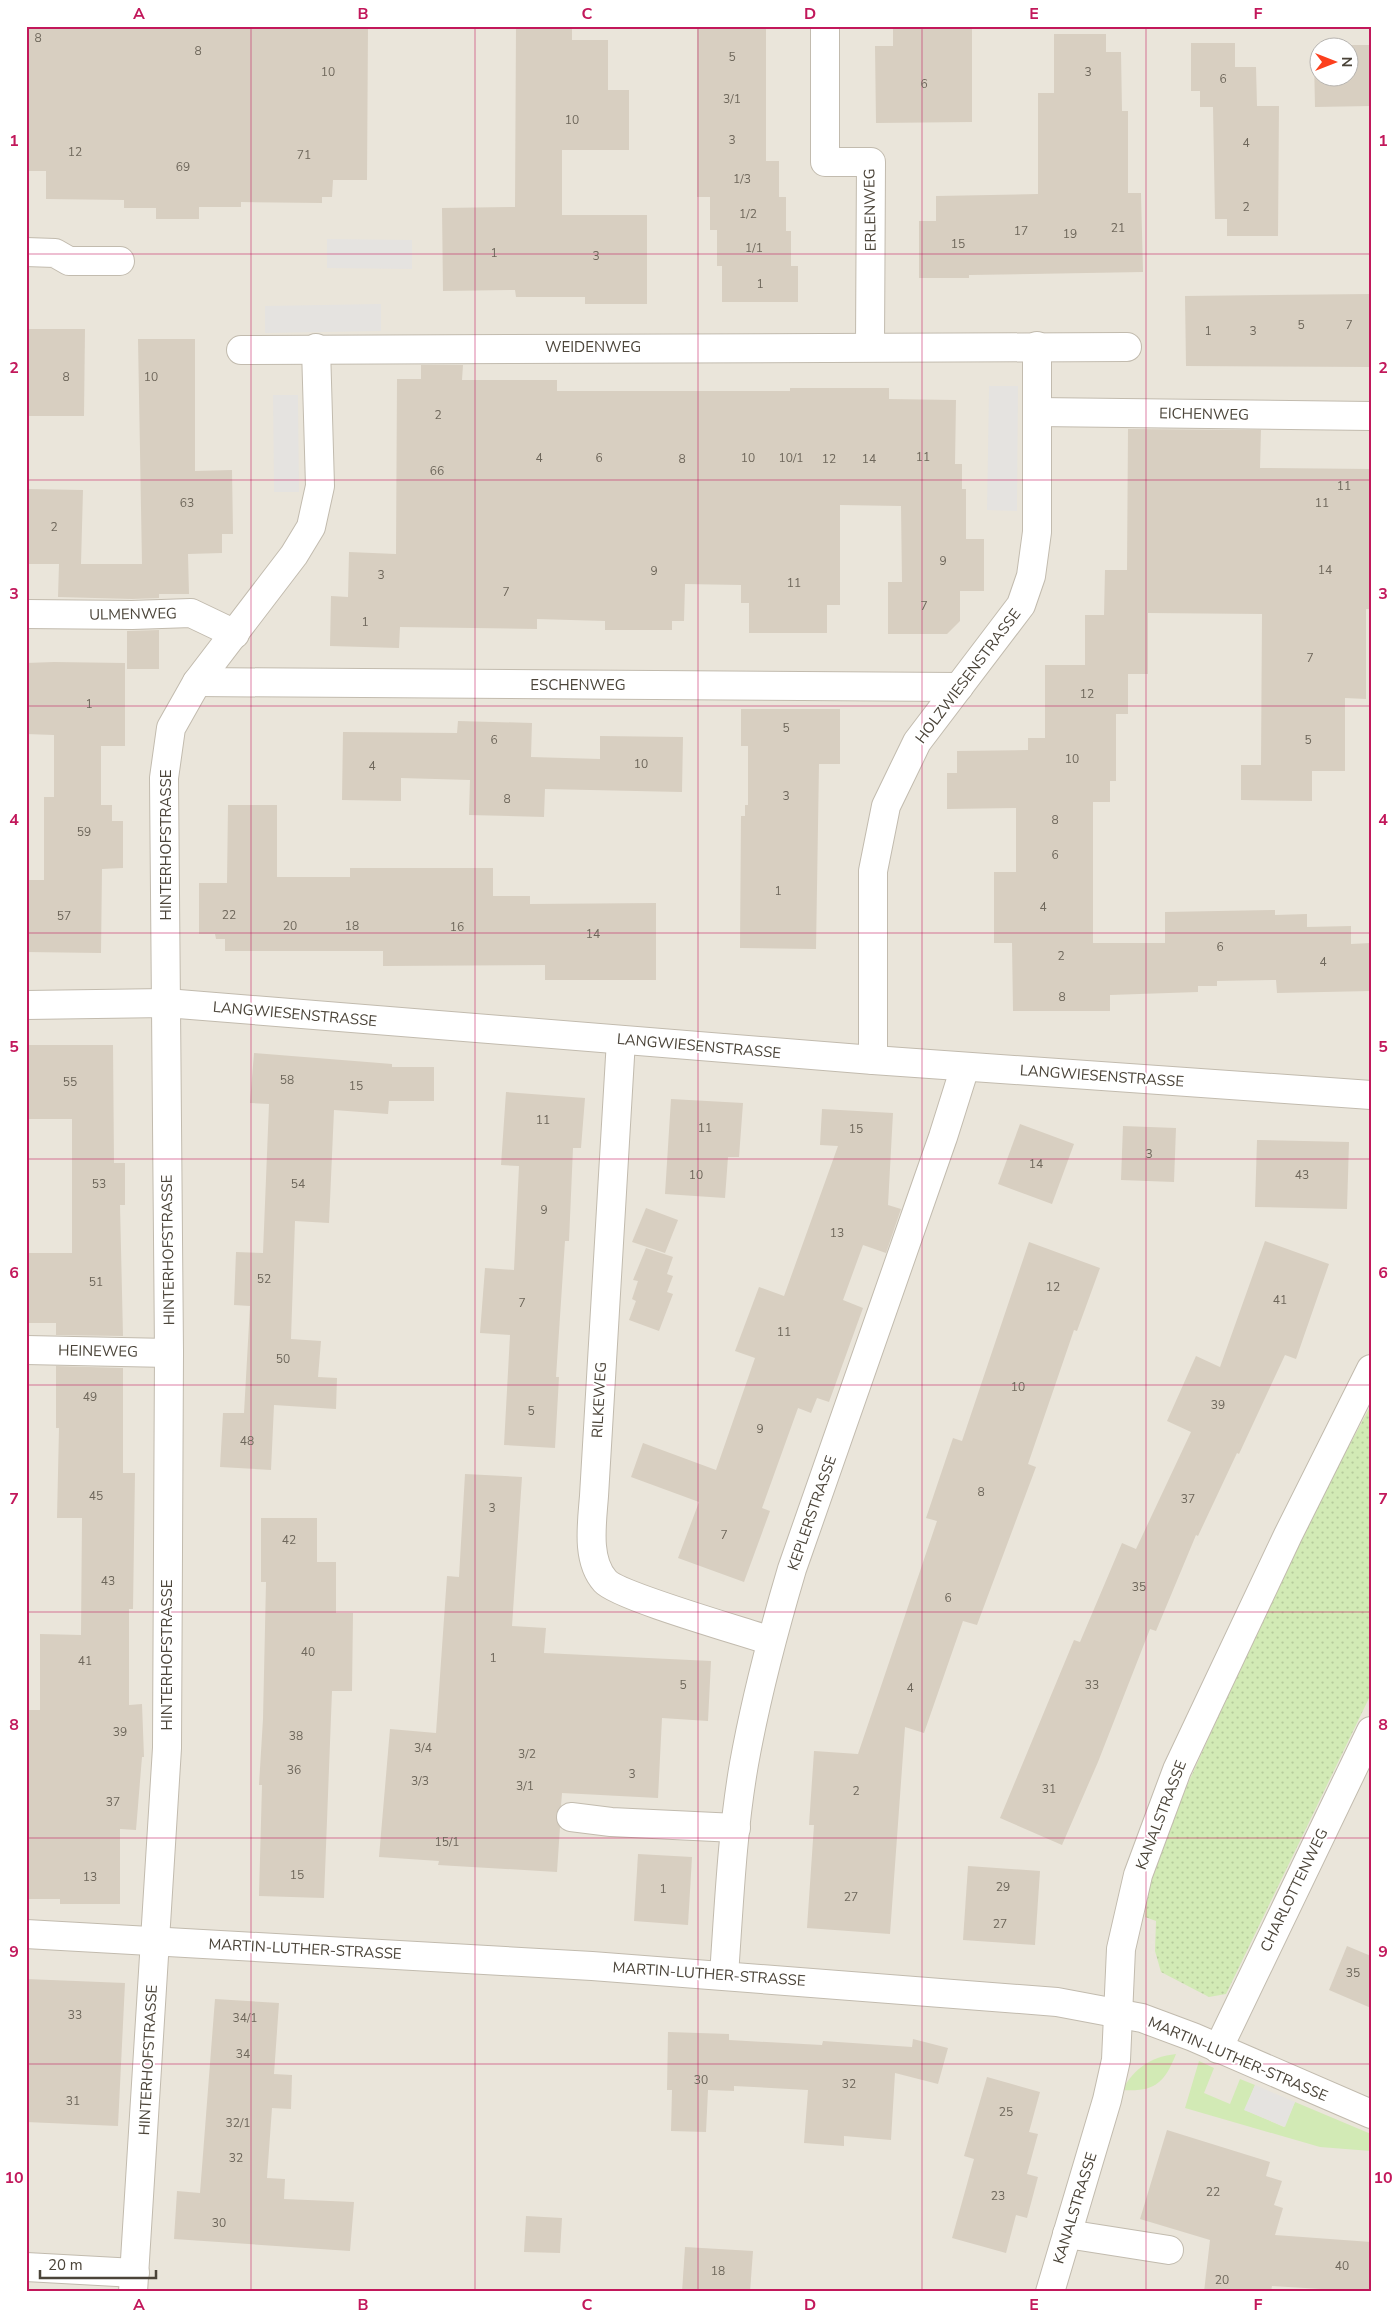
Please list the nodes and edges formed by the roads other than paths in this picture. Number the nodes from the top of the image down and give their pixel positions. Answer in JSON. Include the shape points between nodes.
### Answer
{"nodes":[{"id":1,"x":825,"y":26,"type":"edge"},
{"id":2,"x":26,"y":252,"type":"edge"},
{"id":3,"x":120,"y":261,"type":"dead end"},
{"id":4,"x":870,"y":346,"type":"junction"},
{"id":5,"x":1037,"y":346,"type":"junction"},
{"id":6,"x":1126,"y":347,"type":"dead end"},
{"id":7,"x":316,"y":348,"type":"junction"},
{"id":8,"x":241,"y":350,"type":"dead end"},
{"id":9,"x":1037,"y":412,"type":"junction"},
{"id":10,"x":1371,"y":416,"type":"edge"},
{"id":11,"x":26,"y":614,"type":"edge"},
{"id":12,"x":235,"y":634,"type":"junction"},
{"id":13,"x":197,"y":682,"type":"junction"},
{"id":14,"x":960,"y":687,"type":"junction"},
{"id":15,"x":166,"y":1004,"type":"junction"},
{"id":16,"x":26,"y":1005,"type":"edge"},
{"id":17,"x":621,"y":1040,"type":"junction"},
{"id":18,"x":873,"y":1060,"type":"junction"},
{"id":19,"x":965,"y":1067,"type":"junction"},
{"id":20,"x":1371,"y":1095,"type":"edge"},
{"id":21,"x":26,"y":1350,"type":"edge"},
{"id":22,"x":169,"y":1353,"type":"junction"},
{"id":23,"x":1371,"y":1369,"type":"edge"},
{"id":24,"x":771,"y":1641,"type":"junction"},
{"id":25,"x":1371,"y":1731,"type":"edge"},
{"id":26,"x":571,"y":1817,"type":"dead end"},
{"id":27,"x":736,"y":1828,"type":"junction"},
{"id":28,"x":26,"y":1934,"type":"edge"},
{"id":29,"x":154,"y":1940,"type":"junction"},
{"id":30,"x":724,"y":1975,"type":"junction"},
{"id":31,"x":1118,"y":2013,"type":"junction"},
{"id":32,"x":1218,"y":2049,"type":"junction"},
{"id":33,"x":1371,"y":2114,"type":"edge"},
{"id":34,"x":1067,"y":2234,"type":"junction"},
{"id":35,"x":1169,"y":2250,"type":"dead end"},
{"id":36,"x":26,"y":2268,"type":"edge"},
{"id":37,"x":134,"y":2282,"type":"edge"},
{"id":38,"x":1050,"y":2292,"type":"edge"}],
"edges":[{"from":1,"to":4,"type":"street","name":"ERLENWEG","via":[[825,162],[871,162]]},
{"from":2,"to":3,"type":"street","via":[[56,253],[69,261]]},
{"from":4,"to":5,"type":"street"},
{"from":4,"to":7,"type":"street","name":"WEIDENWEG"},
{"from":5,"to":6,"type":"street"},
{"from":5,"to":9,"type":"street","name":"HOLZWIESENSTRASSE"},
{"from":7,"to":8,"type":"street"},
{"from":7,"to":12,"type":"street","name":"HINTERHOFSTRASSE","via":[[320,486],[311,527]]},
{"from":9,"to":10,"type":"street","name":"EICHENWEG"},
{"from":9,"to":14,"type":"street","name":"HOLZWIESENSTRASSE","via":[[1037,532],[1031,576],[1021,605]]},
{"from":11,"to":12,"type":"street","name":"ULMENWEG","via":[[191,613]]},
{"from":12,"to":13,"type":"street","name":"HINTERHOFSTRASSE"},
{"from":13,"to":14,"type":"street","name":"ESCHENWEG"},
{"from":13,"to":15,"type":"street","name":"HINTERHOFSTRASSE","via":[[171,728],[164,778]]},
{"from":14,"to":18,"type":"street","name":"HOLZWIESENSTRASSE","via":[[917,742],[886,806],[873,871]]},
{"from":15,"to":16,"type":"street","name":"LANGWIESENSTRASSE"},
{"from":15,"to":17,"type":"street","name":"LANGWIESENSTRASSE"},
{"from":15,"to":22,"type":"street","name":"HINTERHOFSTRASSE"},
{"from":17,"to":18,"type":"street","name":"LANGWIESENSTRASSE"},
{"from":17,"to":24,"type":"street","name":"RILKEWEG","via":[[592,1535],[595,1563],[606,1582],[634,1595]]},
{"from":18,"to":19,"type":"street","name":"LANGWIESENSTRASSE"},
{"from":19,"to":20,"type":"street","name":"LANGWIESENSTRASSE"},
{"from":19,"to":24,"type":"street","name":"KEPLERSTRASSE","via":[[795,1560]]},
{"from":21,"to":22,"type":"street","name":"HEINEWEG"},
{"from":22,"to":29,"type":"street","name":"HINTERHOFSTRASSE","via":[[167,1748]]},
{"from":23,"to":31,"type":"street","name":"KANALSTRASSE","via":[[1177,1770],[1138,1875],[1121,1949]]},
{"from":24,"to":27,"type":"street","name":"KEPLERSTRASSE","via":[[746,1756]]},
{"from":25,"to":32,"type":"street","name":"CHARLOTTENWEG"},
{"from":26,"to":27,"type":"street"},
{"from":27,"to":30,"type":"street","name":"KEPLERSTRASSE"},
{"from":28,"to":29,"type":"street","name":"MARTIN-LUTHER-STRASSE"},
{"from":29,"to":30,"type":"street","name":"MARTIN-LUTHER-STRASSE"},
{"from":29,"to":37,"type":"street","name":"HINTERHOFSTRASSE"},
{"from":30,"to":31,"type":"street","name":"MARTIN-LUTHER-STRASSE","via":[[1057,2002]]},
{"from":31,"to":32,"type":"street","name":"MARTIN-LUTHER-STRASSE","via":[[1142,2018]]},
{"from":31,"to":34,"type":"street","name":"KANALSTRASSE","via":[[1116,2060],[1107,2100]]},
{"from":32,"to":33,"type":"street","name":"MARTIN-LUTHER-STRASSE"},
{"from":34,"to":35,"type":"street"},
{"from":34,"to":38,"type":"street","name":"KANALSTRASSE"},
{"from":36,"to":37,"type":"street","name":"HINTERHOFSTRASSE"}]}
